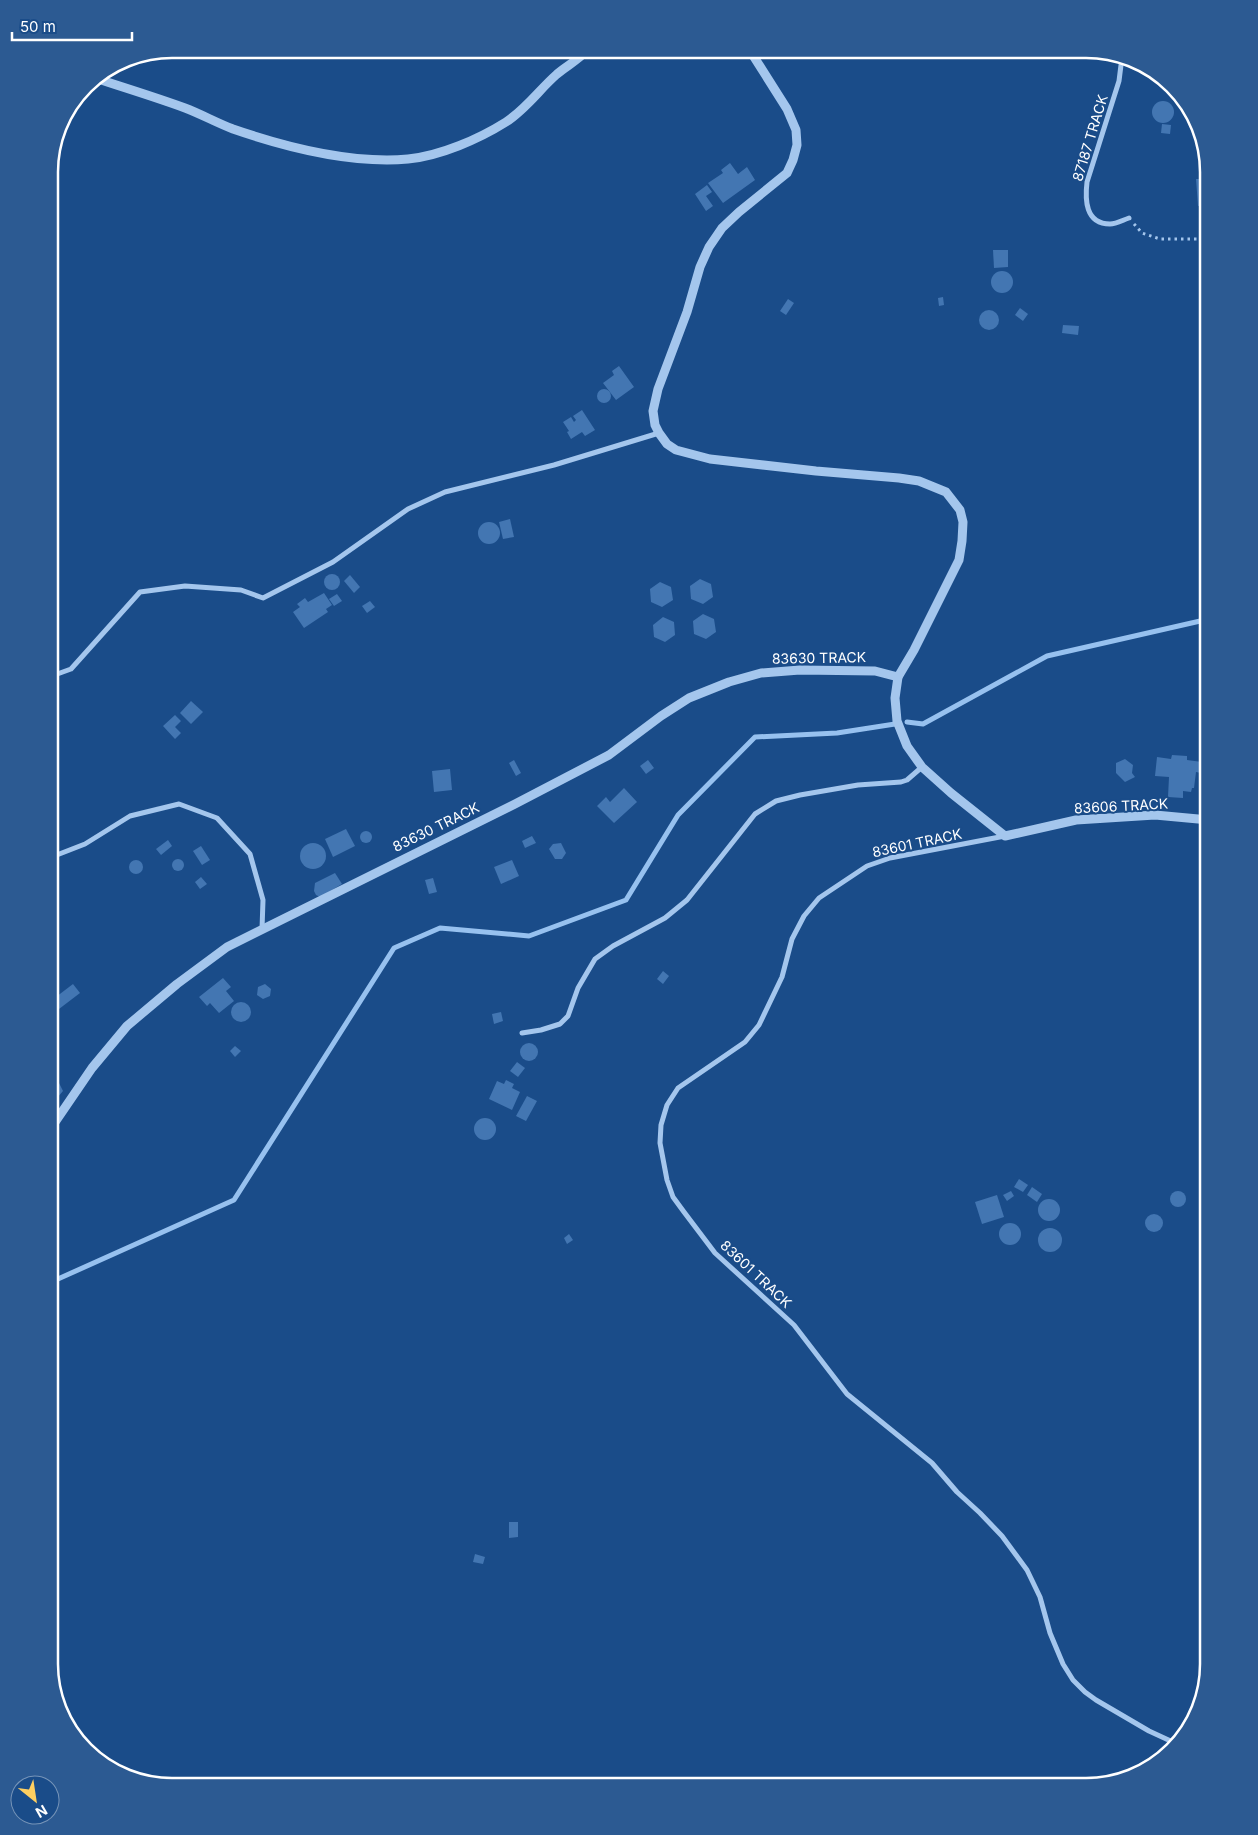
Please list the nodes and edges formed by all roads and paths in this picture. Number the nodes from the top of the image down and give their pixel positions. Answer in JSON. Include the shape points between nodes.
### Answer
{"nodes":[{"id":1,"x":580,"y":57,"type":"edge"},
{"id":2,"x":753,"y":58,"type":"edge"},
{"id":3,"x":1121,"y":63,"type":"edge"},
{"id":4,"x":103,"y":81,"type":"edge"},
{"id":5,"x":1129,"y":218,"type":"joint"},
{"id":6,"x":1200,"y":239,"type":"edge"},
{"id":7,"x":659,"y":434,"type":"junction"},
{"id":8,"x":58,"y":674,"type":"edge"},
{"id":9,"x":898,"y":677,"type":"junction"},
{"id":10,"x":922,"y":767,"type":"junction"},
{"id":11,"x":1200,"y":819,"type":"edge"},
{"id":12,"x":1005,"y":836,"type":"junction"},
{"id":13,"x":58,"y":854,"type":"edge"},
{"id":14,"x":262,"y":929,"type":"junction"},
{"id":15,"x":522,"y":1033,"type":"dead end"},
{"id":16,"x":58,"y":1118,"type":"edge"},
{"id":17,"x":1170,"y":1741,"type":"edge"}],
"edges":[{"from":1,"to":4,"type":"street","via":[[555,75],[507,121],[456,146],[408,159],[373,160],[322,154],[270,141]]},
{"from":2,"to":7,"type":"street","via":[[786,109],[796,130],[797,145],[787,173],[722,228],[709,248],[658,389],[653,411]]},
{"from":3,"to":5,"type":"street","name":"87187 TRACK","via":[[1085,198],[1090,214],[1098,221],[1110,224]]},
{"from":5,"to":6,"type":"path","via":[[1142,233],[1160,238]]},
{"from":7,"to":8,"type":"street","via":[[445,492],[408,509],[333,562],[263,598],[241,590],[185,586],[140,592],[71,669]]},
{"from":7,"to":9,"type":"street","via":[[676,450],[710,459],[906,479],[946,492],[960,510],[963,522],[959,560]]},
{"from":9,"to":10,"type":"street","via":[[895,698],[898,721],[907,746]]},
{"from":9,"to":14,"type":"street","name":"83630 TRACK","via":[[875,670],[800,670],[761,673],[729,682],[690,698],[600,759],[515,804]]},
{"from":10,"to":12,"type":"street"},
{"from":10,"to":15,"type":"street","via":[[901,782],[858,785],[800,795],[776,801],[755,814],[687,900],[665,918],[594,959],[568,1016],[560,1024]]},
{"from":11,"to":12,"type":"street","name":"83606 TRACK","via":[[1155,816],[1076,820]]},
{"from":12,"to":17,"type":"street","name":"83601 TRACK","via":[[890,858],[867,866],[819,898],[804,916],[792,939],[782,978],[759,1025],[745,1042],[678,1088],[671,1097],[661,1125],[662,1159],[673,1197],[715,1253],[794,1325],[847,1394],[932,1463],[1002,1536],[1027,1570],[1040,1597],[1050,1633],[1073,1680],[1103,1704]]},
{"from":13,"to":14,"type":"street","via":[[85,844],[130,816],[179,804],[217,818],[250,854],[263,900]]},
{"from":14,"to":16,"type":"street","name":"83630 TRACK","via":[[227,947],[127,1026],[92,1068]]}]}
